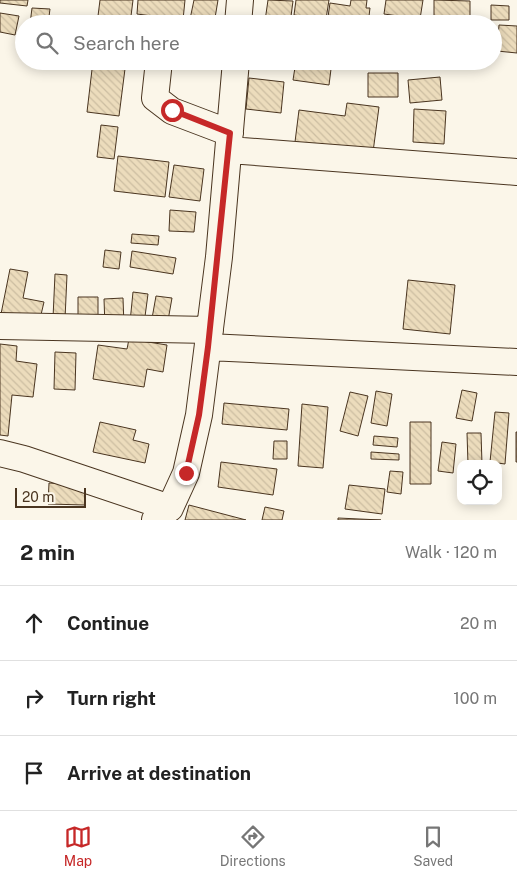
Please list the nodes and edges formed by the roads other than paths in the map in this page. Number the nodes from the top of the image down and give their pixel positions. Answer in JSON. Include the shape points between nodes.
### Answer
{"nodes":[{"id":1,"x":240,"y":0,"type":"edge"},
{"id":2,"x":239,"y":15,"type":"edge"},
{"id":3,"x":158,"y":70,"type":"edge"},
{"id":4,"x":235,"y":70,"type":"edge"},
{"id":5,"x":230,"y":142,"type":"junction"},
{"id":6,"x":517,"y":172,"type":"edge"},
{"id":7,"x":0,"y":326,"type":"edge"},
{"id":8,"x":209,"y":338,"type":"junction"},
{"id":9,"x":517,"y":362,"type":"edge"},
{"id":10,"x":0,"y":453,"type":"edge"},
{"id":11,"x":163,"y":514,"type":"edge"}],
"edges":[{"from":1,"to":2,"type":"street"},
{"from":3,"to":5,"type":"street","via":[[155,98]]},
{"from":4,"to":5,"type":"street"},
{"from":5,"to":6,"type":"street"},
{"from":5,"to":8,"type":"street"},
{"from":7,"to":8,"type":"street"},
{"from":8,"to":9,"type":"street"},
{"from":8,"to":11,"type":"street","via":[[192,454]]},
{"from":10,"to":11,"type":"street","via":[[24,458]]}]}
